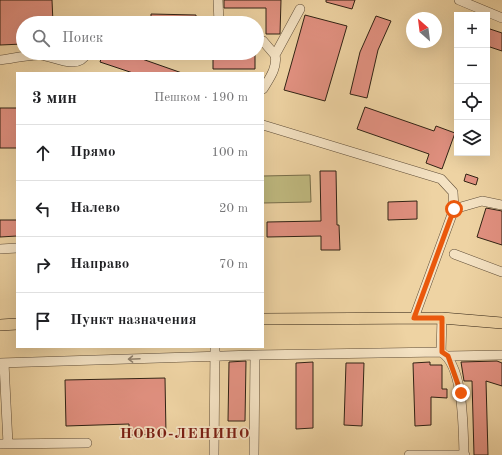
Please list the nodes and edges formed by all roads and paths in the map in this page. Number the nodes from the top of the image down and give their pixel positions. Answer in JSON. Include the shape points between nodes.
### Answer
{"nodes":[{"id":1,"x":218,"y":0,"type":"edge"},
{"id":2,"x":459,"y":0,"type":"edge"},
{"id":3,"x":300,"y":9,"type":"dead end"},
{"id":4,"x":219,"y":16,"type":"edge"},
{"id":5,"x":502,"y":18,"type":"edge"},
{"id":6,"x":264,"y":42,"type":"edge"},
{"id":7,"x":275,"y":54,"type":"junction"},
{"id":8,"x":16,"y":58,"type":"edge"},
{"id":9,"x":0,"y":60,"type":"edge"},
{"id":10,"x":58,"y":60,"type":"edge"},
{"id":11,"x":78,"y":60,"type":"edge"},
{"id":12,"x":264,"y":88,"type":"edge"},
{"id":13,"x":264,"y":124,"type":"edge"},
{"id":14,"x":502,"y":205,"type":"edge"},
{"id":15,"x":454,"y":209,"type":"junction"},
{"id":16,"x":16,"y":248,"type":"edge"},
{"id":17,"x":0,"y":249,"type":"edge"},
{"id":18,"x":454,"y":254,"type":"dead end"},
{"id":19,"x":502,"y":272,"type":"edge"},
{"id":20,"x":414,"y":318,"type":"junction"},
{"id":21,"x":442,"y":318,"type":"junction"},
{"id":22,"x":264,"y":319,"type":"edge"},
{"id":23,"x":502,"y":322,"type":"edge"},
{"id":24,"x":16,"y":324,"type":"edge"},
{"id":25,"x":0,"y":325,"type":"edge"},
{"id":26,"x":215,"y":348,"type":"edge"},
{"id":27,"x":445,"y":354,"type":"junction"},
{"id":28,"x":255,"y":355,"type":"junction"},
{"id":29,"x":502,"y":355,"type":"edge"},
{"id":30,"x":215,"y":357,"type":"junction"},
{"id":31,"x":2,"y":363,"type":"edge"},
{"id":32,"x":3,"y":407,"type":"edge"},
{"id":33,"x":87,"y":443,"type":"dead end"},
{"id":34,"x":4,"y":444,"type":"edge"},
{"id":35,"x":465,"y":454,"type":"edge"},
{"id":36,"x":214,"y":455,"type":"edge"},
{"id":37,"x":254,"y":455,"type":"edge"},
{"id":38,"x":409,"y":455,"type":"edge"}],
"edges":[{"from":1,"to":4,"type":"street"},
{"from":2,"to":5,"type":"street"},
{"from":3,"to":7,"type":"street"},
{"from":6,"to":7,"type":"street"},
{"from":7,"to":12,"type":"street","via":[[274,68]]},
{"from":8,"to":9,"type":"street"},
{"from":10,"to":11,"type":"street"},
{"from":13,"to":15,"type":"street","via":[[441,179],[452,192]]},
{"from":14,"to":15,"type":"street","via":[[482,201]]},
{"from":15,"to":20,"type":"street"},
{"from":16,"to":17,"type":"street"},
{"from":18,"to":19,"type":"street"},
{"from":20,"to":21,"type":"main road"},
{"from":20,"to":22,"type":"main road"},
{"from":21,"to":23,"type":"main road"},
{"from":21,"to":27,"type":"street"},
{"from":24,"to":25,"type":"main road"},
{"from":26,"to":30,"type":"street"},
{"from":27,"to":28,"type":"street"},
{"from":27,"to":29,"type":"street"},
{"from":27,"to":35,"type":"street","via":[[461,393]]},
{"from":28,"to":30,"type":"street"},
{"from":28,"to":37,"type":"street"},
{"from":30,"to":31,"type":"street","one_way":true},
{"from":30,"to":36,"type":"street"},
{"from":31,"to":32,"type":"street"},
{"from":32,"to":34,"type":"street"},
{"from":33,"to":34,"type":"street"},
{"from":35,"to":38,"type":"street"}]}
